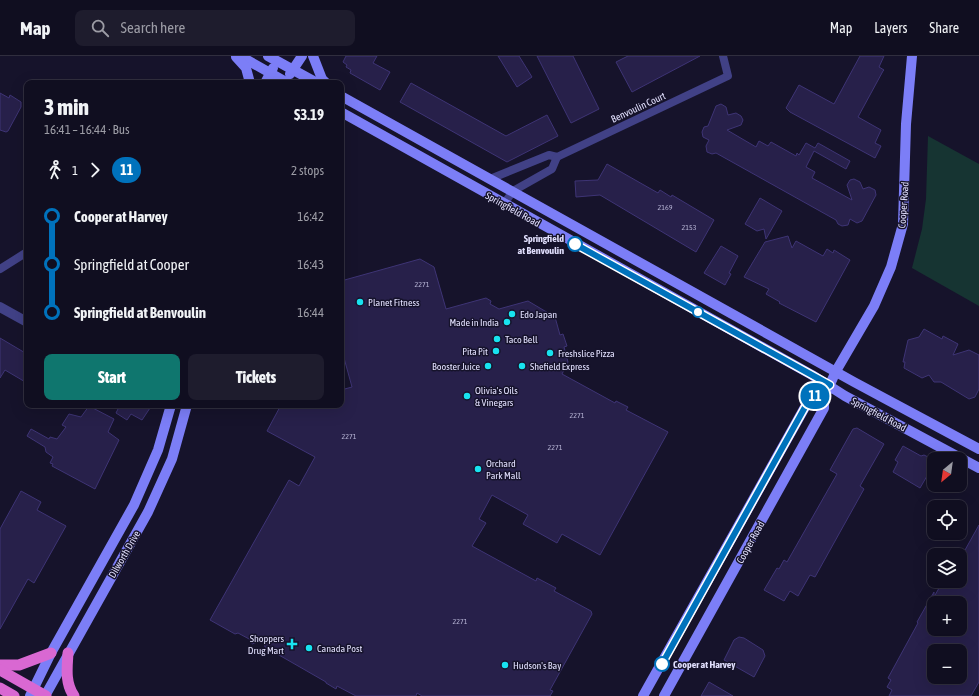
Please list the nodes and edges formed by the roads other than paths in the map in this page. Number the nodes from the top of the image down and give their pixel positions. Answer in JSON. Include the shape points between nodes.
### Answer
{"nodes":[{"id":1,"x":235,"y":56,"type":"edge"},
{"id":2,"x":240,"y":56,"type":"edge"},
{"id":3,"x":302,"y":56,"type":"edge"},
{"id":4,"x":313,"y":56,"type":"edge"},
{"id":5,"x":723,"y":56,"type":"edge"},
{"id":6,"x":912,"y":56,"type":"edge"},
{"id":7,"x":276,"y":58,"type":"edge"},
{"id":8,"x":293,"y":70,"type":"junction"},
{"id":9,"x":270,"y":73,"type":"junction"},
{"id":10,"x":249,"y":80,"type":"edge"},
{"id":11,"x":266,"y":80,"type":"edge"},
{"id":12,"x":281,"y":80,"type":"edge"},
{"id":13,"x":288,"y":80,"type":"edge"},
{"id":14,"x":311,"y":80,"type":"edge"},
{"id":15,"x":324,"y":80,"type":"edge"},
{"id":16,"x":344,"y":98,"type":"edge"},
{"id":17,"x":344,"y":114,"type":"edge"},
{"id":18,"x":557,"y":157,"type":"junction"},
{"id":19,"x":490,"y":178,"type":"junction"},
{"id":20,"x":513,"y":191,"type":"junction"},
{"id":21,"x":504,"y":204,"type":"junction"},
{"id":22,"x":24,"y":254,"type":"edge"},
{"id":23,"x":0,"y":269,"type":"edge"},
{"id":24,"x":0,"y":307,"type":"edge"},
{"id":25,"x":24,"y":320,"type":"edge"},
{"id":26,"x":836,"y":371,"type":"junction"},
{"id":27,"x":830,"y":385,"type":"junction"},
{"id":28,"x":170,"y":408,"type":"edge"},
{"id":29,"x":186,"y":408,"type":"edge"},
{"id":30,"x":979,"y":449,"type":"edge"},
{"id":31,"x":979,"y":468,"type":"edge"},
{"id":32,"x":52,"y":653,"type":"junction"},
{"id":33,"x":68,"y":653,"type":"junction"},
{"id":34,"x":0,"y":665,"type":"edge"},
{"id":35,"x":0,"y":670,"type":"edge"},
{"id":36,"x":0,"y":688,"type":"edge"},
{"id":37,"x":32,"y":693,"type":"edge"},
{"id":38,"x":14,"y":696,"type":"edge"},
{"id":39,"x":46,"y":696,"type":"edge"},
{"id":40,"x":74,"y":696,"type":"edge"},
{"id":41,"x":643,"y":696,"type":"edge"},
{"id":42,"x":664,"y":696,"type":"edge"}],
"edges":[{"from":1,"to":10,"type":"main road","via":[[246,68]]},
{"from":2,"to":9,"type":"main road"},
{"from":3,"to":8,"type":"main road"},
{"from":4,"to":15,"type":"main road"},
{"from":5,"to":18,"type":"street","name":"Benvoulin Court","via":[[728,76]]},
{"from":6,"to":26,"type":"main road","name":"Cooper Road","via":[[906,124],[903,224],[891,267],[874,306]]},
{"from":7,"to":8,"type":"main road"},
{"from":7,"to":9,"type":"main road"},
{"from":8,"to":13,"type":"main road"},
{"from":8,"to":14,"type":"main road"},
{"from":9,"to":11,"type":"main road"},
{"from":9,"to":12,"type":"main road"},
{"from":16,"to":19,"type":"main road","name":"Springfield Road"},
{"from":17,"to":21,"type":"main road","name":"Springfield Road"},
{"from":18,"to":19,"type":"street","name":"Benvoulin Court","via":[[549,155]]},
{"from":18,"to":20,"type":"street","name":"Benvoulin Court","via":[[552,169]]},
{"from":19,"to":20,"type":"main road","name":"Springfield Road"},
{"from":20,"to":21,"type":"street","name":"Benvoulin Court"},
{"from":20,"to":26,"type":"main road","name":"Springfield Road"},
{"from":21,"to":27,"type":"main road","name":"Springfield Road"},
{"from":22,"to":23,"type":"street"},
{"from":24,"to":25,"type":"street"},
{"from":26,"to":27,"type":"main road","name":"Cooper Road"},
{"from":26,"to":30,"type":"main road","name":"Springfield Road"},
{"from":27,"to":31,"type":"main road","name":"Springfield Road","via":[[845,396]]},
{"from":27,"to":41,"type":"main road","name":"Cooper Road","via":[[809,400]]},
{"from":27,"to":42,"type":"main road","name":"Cooper Road","via":[[824,398],[824,408]]},
{"from":28,"to":32,"type":"main road","name":"Dilworth Drive","via":[[158,450],[134,505]]},
{"from":29,"to":33,"type":"main road","name":"Dilworth Drive","via":[[172,459],[148,512]]},
{"from":32,"to":34,"type":"highway","via":[[19,665]]},
{"from":32,"to":37,"type":"main road","name":"Dilworth Drive"},
{"from":33,"to":39,"type":"main road","name":"Dilworth Drive"},
{"from":33,"to":40,"type":"highway","via":[[67,673],[69,687]]},
{"from":35,"to":37,"type":"highway"},
{"from":36,"to":38,"type":"highway"},
{"from":37,"to":39,"type":"highway"}]}
